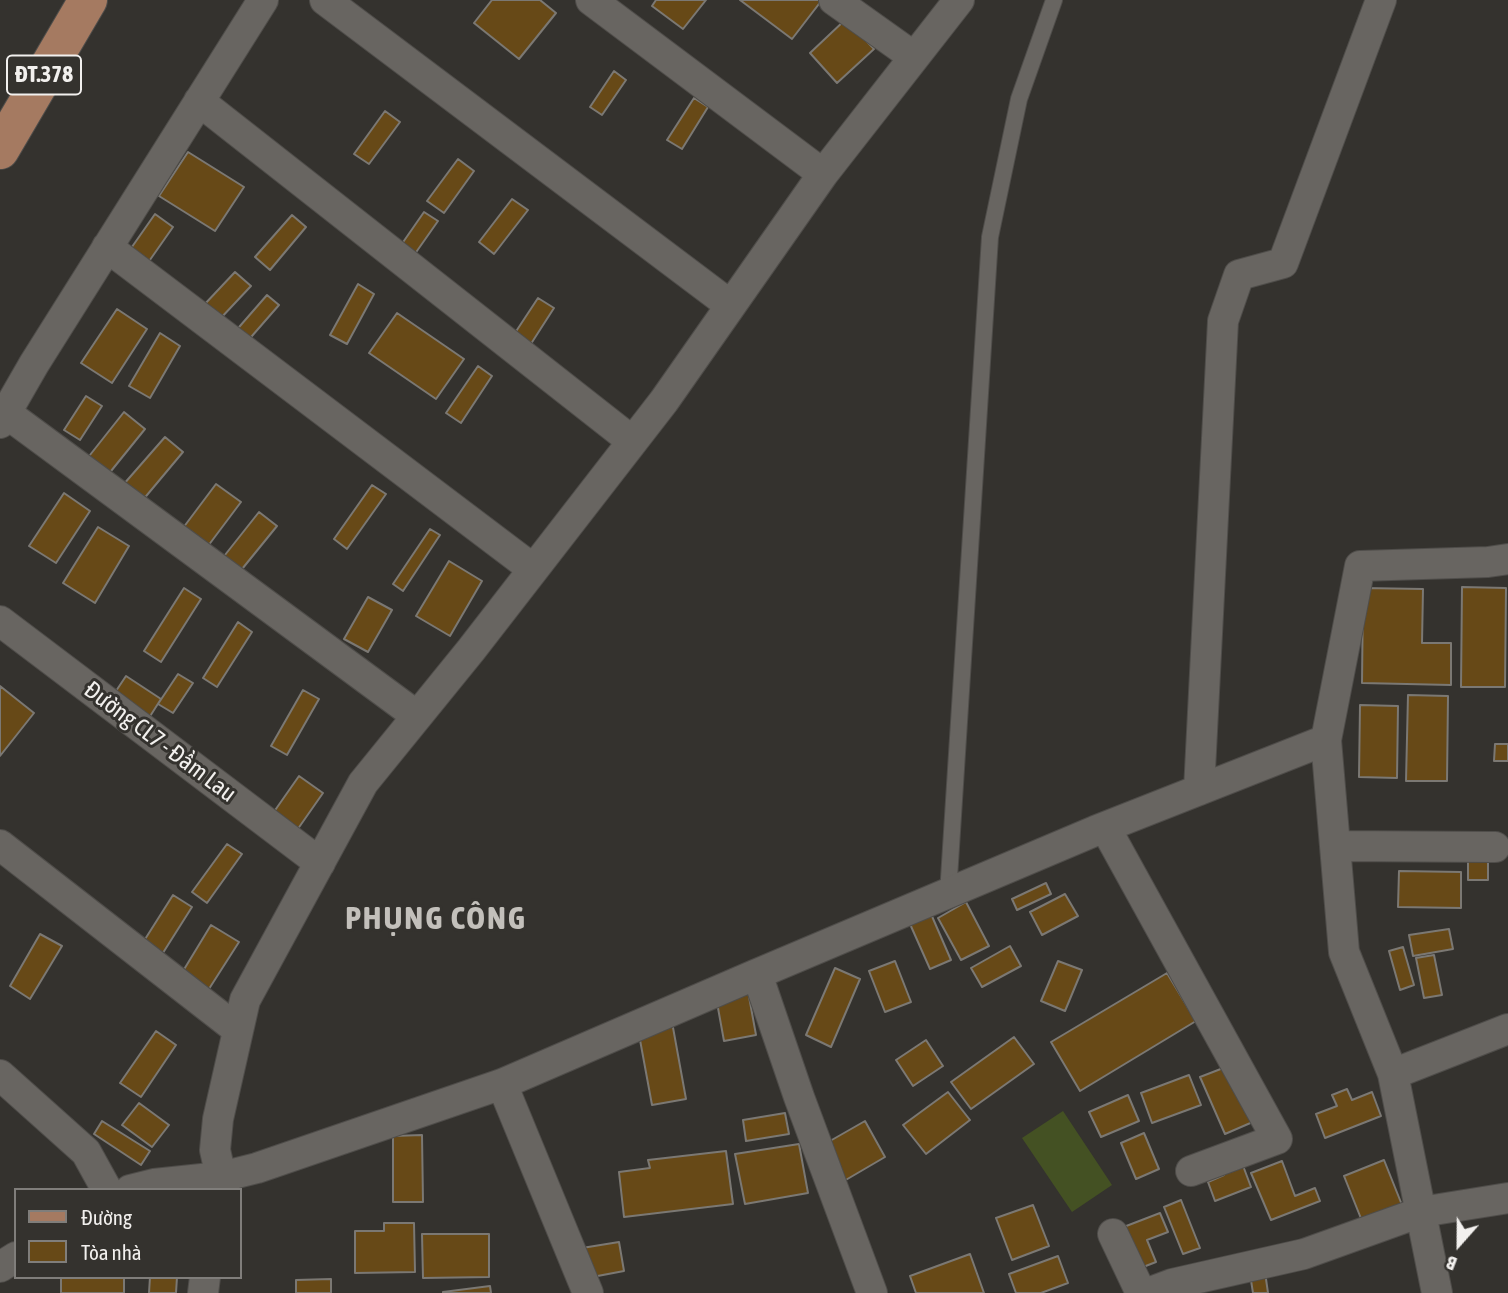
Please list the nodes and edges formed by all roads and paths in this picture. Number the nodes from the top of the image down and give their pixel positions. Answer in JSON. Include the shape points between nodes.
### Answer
{"nodes":[{"id":1,"x":88,"y":0,"type":"edge"},
{"id":2,"x":263,"y":0,"type":"edge"},
{"id":3,"x":325,"y":0,"type":"edge"},
{"id":4,"x":591,"y":0,"type":"edge"},
{"id":5,"x":834,"y":0,"type":"edge"},
{"id":6,"x":959,"y":0,"type":"edge"},
{"id":7,"x":1054,"y":0,"type":"edge"},
{"id":8,"x":1381,"y":0,"type":"edge"},
{"id":9,"x":914,"y":57,"type":"junction"},
{"id":10,"x":199,"y":101,"type":"junction"},
{"id":11,"x":0,"y":150,"type":"edge"},
{"id":12,"x":822,"y":174,"type":"junction"},
{"id":13,"x":107,"y":247,"type":"junction"},
{"id":14,"x":730,"y":305,"type":"junction"},
{"id":15,"x":3,"y":418,"type":"edge"},
{"id":16,"x":632,"y":441,"type":"junction"},
{"id":17,"x":1508,"y":559,"type":"edge"},
{"id":18,"x":534,"y":569,"type":"junction"},
{"id":19,"x":0,"y":621,"type":"edge"},
{"id":20,"x":417,"y":716,"type":"junction"},
{"id":21,"x":1326,"y":740,"type":"junction"},
{"id":22,"x":1199,"y":790,"type":"junction"},
{"id":23,"x":1105,"y":827,"type":"junction"},
{"id":24,"x":0,"y":845,"type":"edge"},
{"id":25,"x":1335,"y":846,"type":"junction"},
{"id":26,"x":1495,"y":847,"type":"dead end"},
{"id":27,"x":320,"y":863,"type":"junction"},
{"id":28,"x":948,"y":894,"type":"junction"},
{"id":29,"x":757,"y":974,"type":"junction"},
{"id":30,"x":238,"y":1030,"type":"junction"},
{"id":31,"x":1508,"y":1030,"type":"edge"},
{"id":32,"x":1393,"y":1074,"type":"junction"},
{"id":33,"x":502,"y":1084,"type":"junction"},
{"id":34,"x":4,"y":1089,"type":"edge"},
{"id":35,"x":1191,"y":1171,"type":"dead end"},
{"id":36,"x":220,"y":1183,"type":"edge"},
{"id":37,"x":106,"y":1188,"type":"edge"},
{"id":38,"x":138,"y":1188,"type":"edge"},
{"id":39,"x":1508,"y":1198,"type":"edge"},
{"id":40,"x":1421,"y":1212,"type":"junction"},
{"id":41,"x":1113,"y":1234,"type":"dead end"},
{"id":42,"x":588,"y":1293,"type":"edge"},
{"id":43,"x":872,"y":1293,"type":"edge"},
{"id":44,"x":1141,"y":1293,"type":"edge"},
{"id":45,"x":1148,"y":1293,"type":"edge"},
{"id":46,"x":1437,"y":1293,"type":"edge"}],
"edges":[{"from":1,"to":11,"type":"main road","number":"ĐT.378"},
{"from":2,"to":10,"type":"street"},
{"from":3,"to":14,"type":"street"},
{"from":4,"to":12,"type":"street"},
{"from":5,"to":9,"type":"street"},
{"from":6,"to":9,"type":"street"},
{"from":7,"to":28,"type":"lane","via":[[1019,99],[990,237]]},
{"from":8,"to":22,"type":"street","via":[[1283,263],[1239,275],[1223,321]]},
{"from":9,"to":12,"type":"street"},
{"from":10,"to":13,"type":"street"},
{"from":10,"to":16,"type":"street"},
{"from":12,"to":14,"type":"street"},
{"from":13,"to":15,"type":"street"},
{"from":13,"to":18,"type":"street"},
{"from":14,"to":16,"type":"street"},
{"from":15,"to":20,"type":"street"},
{"from":16,"to":18,"type":"street"},
{"from":17,"to":21,"type":"street","via":[[1360,566]]},
{"from":18,"to":20,"type":"street"},
{"from":19,"to":27,"type":"street","name":"Đường CL7 - Đầm Lau"},
{"from":20,"to":27,"type":"street","via":[[363,783]]},
{"from":21,"to":22,"type":"street"},
{"from":21,"to":25,"type":"street"},
{"from":22,"to":23,"type":"street"},
{"from":23,"to":28,"type":"street"},
{"from":23,"to":35,"type":"street","via":[[1277,1139]]},
{"from":24,"to":30,"type":"street"},
{"from":25,"to":26,"type":"street"},
{"from":25,"to":32,"type":"street","via":[[1344,952]]},
{"from":27,"to":30,"type":"street","via":[[245,1000]]},
{"from":28,"to":29,"type":"street"},
{"from":29,"to":33,"type":"street"},
{"from":29,"to":43,"type":"street"},
{"from":30,"to":36,"type":"street","via":[[218,1119],[215,1150]]},
{"from":31,"to":32,"type":"street"},
{"from":32,"to":40,"type":"street"},
{"from":33,"to":36,"type":"street"},
{"from":33,"to":42,"type":"street"},
{"from":34,"to":37,"type":"street","via":[[86,1152]]},
{"from":36,"to":38,"type":"street"},
{"from":39,"to":40,"type":"street"},
{"from":40,"to":45,"type":"street","via":[[1304,1254],[1172,1283]]},
{"from":40,"to":46,"type":"street"},
{"from":41,"to":44,"type":"street"}]}
